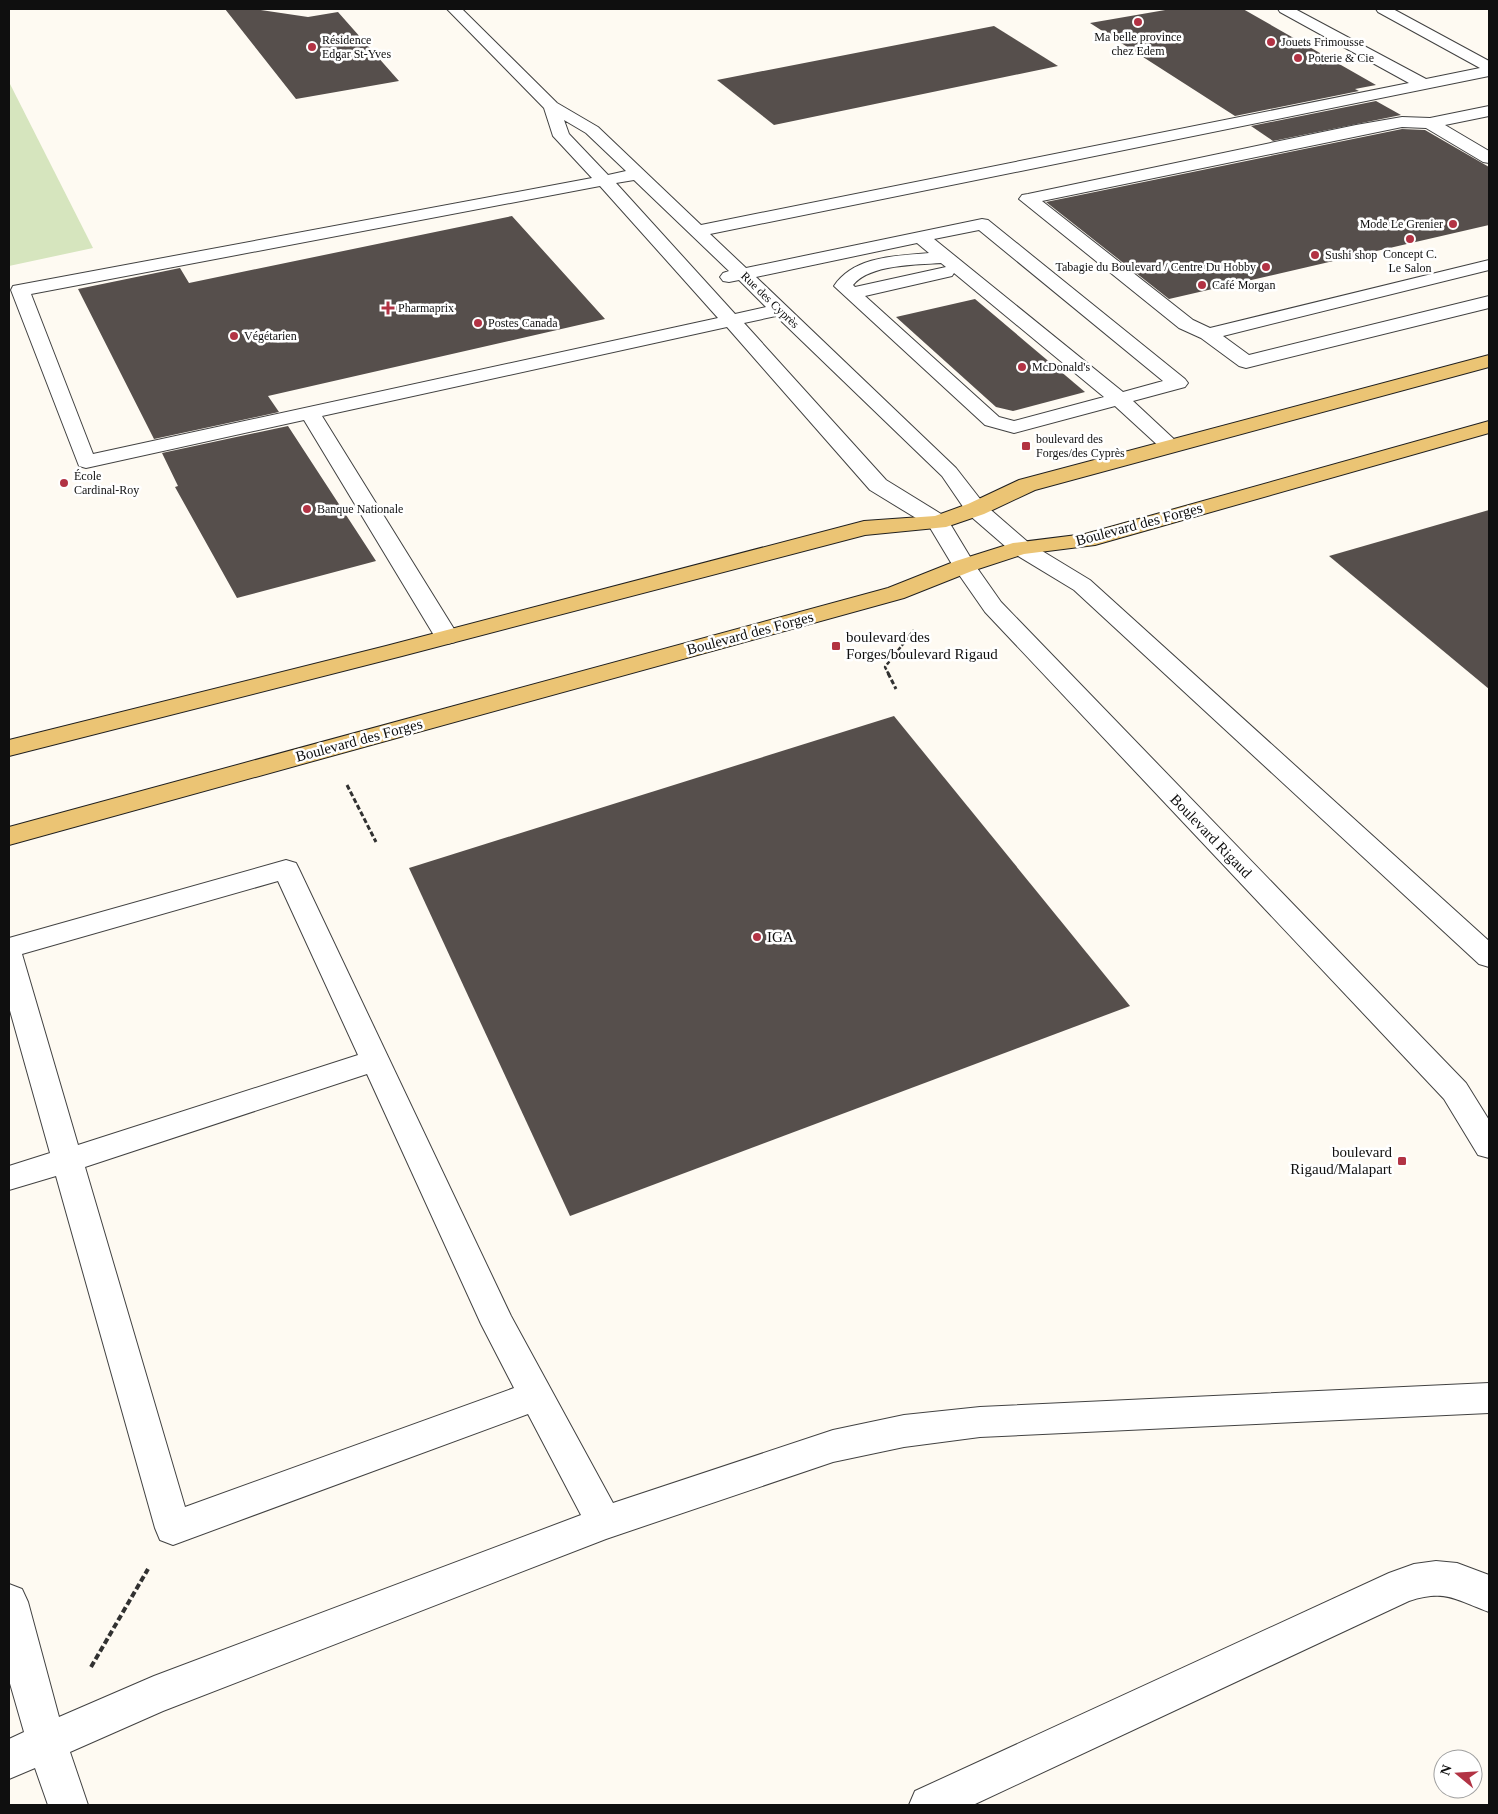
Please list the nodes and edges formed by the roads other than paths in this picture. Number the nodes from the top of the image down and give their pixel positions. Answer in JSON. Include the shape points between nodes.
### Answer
{"nodes":[{"id":1,"x":454,"y":9,"type":"edge"},
{"id":2,"x":1285,"y":9,"type":"edge"},
{"id":3,"x":1383,"y":9,"type":"edge"},
{"id":4,"x":1489,"y":67,"type":"edge"},
{"id":5,"x":1489,"y":71,"type":"edge"},
{"id":6,"x":1423,"y":84,"type":"junction"},
{"id":7,"x":551,"y":106,"type":"junction"},
{"id":8,"x":1489,"y":111,"type":"edge"},
{"id":9,"x":1430,"y":122,"type":"junction"},
{"id":10,"x":1489,"y":158,"type":"edge"},
{"id":11,"x":994,"y":171,"type":"junction"},
{"id":12,"x":638,"y":174,"type":"junction"},
{"id":13,"x":604,"y":181,"type":"junction"},
{"id":14,"x":1028,"y":199,"type":"junction"},
{"id":15,"x":696,"y":231,"type":"junction"},
{"id":16,"x":922,"y":238,"type":"junction"},
{"id":17,"x":952,"y":263,"type":"junction"},
{"id":18,"x":1489,"y":265,"type":"edge"},
{"id":19,"x":1469,"y":270,"type":"junction"},
{"id":20,"x":742,"y":274,"type":"junction"},
{"id":21,"x":698,"y":284,"type":"junction"},
{"id":22,"x":1489,"y":284,"type":"edge"},
{"id":23,"x":1489,"y":302,"type":"edge"},
{"id":24,"x":779,"y":310,"type":"junction"},
{"id":25,"x":731,"y":320,"type":"junction"},
{"id":26,"x":1208,"y":334,"type":"junction"},
{"id":27,"x":1489,"y":361,"type":"edge"},
{"id":28,"x":1119,"y":399,"type":"junction"},
{"id":29,"x":310,"y":413,"type":"junction"},
{"id":30,"x":1489,"y":427,"type":"edge"},
{"id":31,"x":1170,"y":446,"type":"junction"},
{"id":32,"x":976,"y":509,"type":"junction"},
{"id":33,"x":938,"y":522,"type":"junction"},
{"id":34,"x":1022,"y":548,"type":"junction"},
{"id":35,"x":964,"y":566,"type":"junction"},
{"id":36,"x":447,"y":637,"type":"junction"},
{"id":37,"x":9,"y":748,"type":"edge"},
{"id":38,"x":9,"y":836,"type":"edge"},
{"id":39,"x":9,"y":948,"type":"edge"},
{"id":40,"x":9,"y":957,"type":"edge"},
{"id":41,"x":1489,"y":957,"type":"edge"},
{"id":42,"x":376,"y":1060,"type":"junction"},
{"id":43,"x":1489,"y":1146,"type":"edge"},
{"id":44,"x":66,"y":1160,"type":"junction"},
{"id":45,"x":9,"y":1178,"type":"edge"},
{"id":46,"x":536,"y":1395,"type":"junction"},
{"id":47,"x":1489,"y":1398,"type":"edge"},
{"id":48,"x":604,"y":1523,"type":"junction"},
{"id":49,"x":1489,"y":1594,"type":"edge"},
{"id":50,"x":9,"y":1602,"type":"edge"},
{"id":51,"x":46,"y":1744,"type":"junction"},
{"id":52,"x":9,"y":1759,"type":"edge"},
{"id":53,"x":68,"y":1805,"type":"edge"},
{"id":54,"x":929,"y":1805,"type":"edge"}],
"edges":[{"from":1,"to":7,"type":"street","name":"Rue des Cyprès"},
{"from":2,"to":6,"type":"street"},
{"from":3,"to":4,"type":"street"},
{"from":5,"to":6,"type":"street"},
{"from":6,"to":11,"type":"street"},
{"from":7,"to":12,"type":"street","name":"Rue des Cyprès","via":[[592,130]]},
{"from":7,"to":13,"type":"street","name":"Rue des Cyprès","via":[[562,136]]},
{"from":8,"to":9,"type":"street"},
{"from":9,"to":10,"type":"street"},
{"from":9,"to":14,"type":"street","via":[[1402,122],[1356,130]]},
{"from":11,"to":14,"type":"street"},
{"from":11,"to":15,"type":"street"},
{"from":12,"to":13,"type":"street"},
{"from":12,"to":15,"type":"street","name":"Rue des Cyprès"},
{"from":13,"to":21,"type":"street","name":"Rue des Cyprès"},
{"from":13,"to":29,"type":"street","via":[[20,290],[86,462]]},
{"from":14,"to":26,"type":"street","via":[[1186,324]]},
{"from":15,"to":20,"type":"street","name":"Rue des Cyprès"},
{"from":16,"to":17,"type":"street"},
{"from":16,"to":20,"type":"street"},
{"from":16,"to":28,"type":"street","via":[[982,224],[1178,383]]},
{"from":17,"to":28,"type":"street"},
{"from":17,"to":28,"type":"street","via":[[853,293],[992,421],[1014,426]]},
{"from":18,"to":19,"type":"street"},
{"from":19,"to":22,"type":"street"},
{"from":19,"to":26,"type":"street"},
{"from":20,"to":21,"type":"street"},
{"from":20,"to":24,"type":"street","name":"Rue des Cyprès"},
{"from":21,"to":25,"type":"street","name":"Rue des Cyprès"},
{"from":23,"to":26,"type":"street","via":[[1246,362]]},
{"from":24,"to":25,"type":"street"},
{"from":24,"to":32,"type":"street","name":"Rue des Cyprès","via":[[949,472]]},
{"from":25,"to":29,"type":"street"},
{"from":25,"to":33,"type":"street","name":"Rue des Cyprès","via":[[878,485]]},
{"from":27,"to":31,"type":"main road"},
{"from":28,"to":31,"type":"street"},
{"from":29,"to":36,"type":"street"},
{"from":30,"to":34,"type":"main road","name":"Boulevard des Forges","via":[[1087,540]]},
{"from":31,"to":32,"type":"main road","via":[[1027,484]]},
{"from":32,"to":33,"type":"main road"},
{"from":32,"to":34,"type":"street"},
{"from":33,"to":35,"type":"street","name":"Boulevard Rigaud"},
{"from":33,"to":36,"type":"main road","via":[[864,528]]},
{"from":34,"to":35,"type":"main road","name":"Boulevard des Forges"},
{"from":34,"to":41,"type":"street","via":[[1082,586]]},
{"from":35,"to":38,"type":"main road","name":"Boulevard des Forges","via":[[896,593]]},
{"from":35,"to":43,"type":"street","name":"Boulevard Rigaud","via":[[993,607],[1455,1091]]},
{"from":36,"to":37,"type":"main road"},
{"from":39,"to":42,"type":"street","via":[[286,868]]},
{"from":40,"to":44,"type":"street"},
{"from":42,"to":44,"type":"street"},
{"from":42,"to":46,"type":"street","via":[[498,1324]]},
{"from":44,"to":45,"type":"street"},
{"from":44,"to":46,"type":"street","via":[[173,1528]]},
{"from":46,"to":48,"type":"street"},
{"from":47,"to":48,"type":"street","via":[[980,1422],[904,1431],[833,1446]]},
{"from":48,"to":51,"type":"street","via":[[154,1695]]},
{"from":49,"to":54,"type":"street","via":[[1462,1582],[1439,1577],[1402,1585]]},
{"from":50,"to":51,"type":"street","via":[[23,1666]]},
{"from":51,"to":52,"type":"street"},
{"from":51,"to":53,"type":"street"}]}
